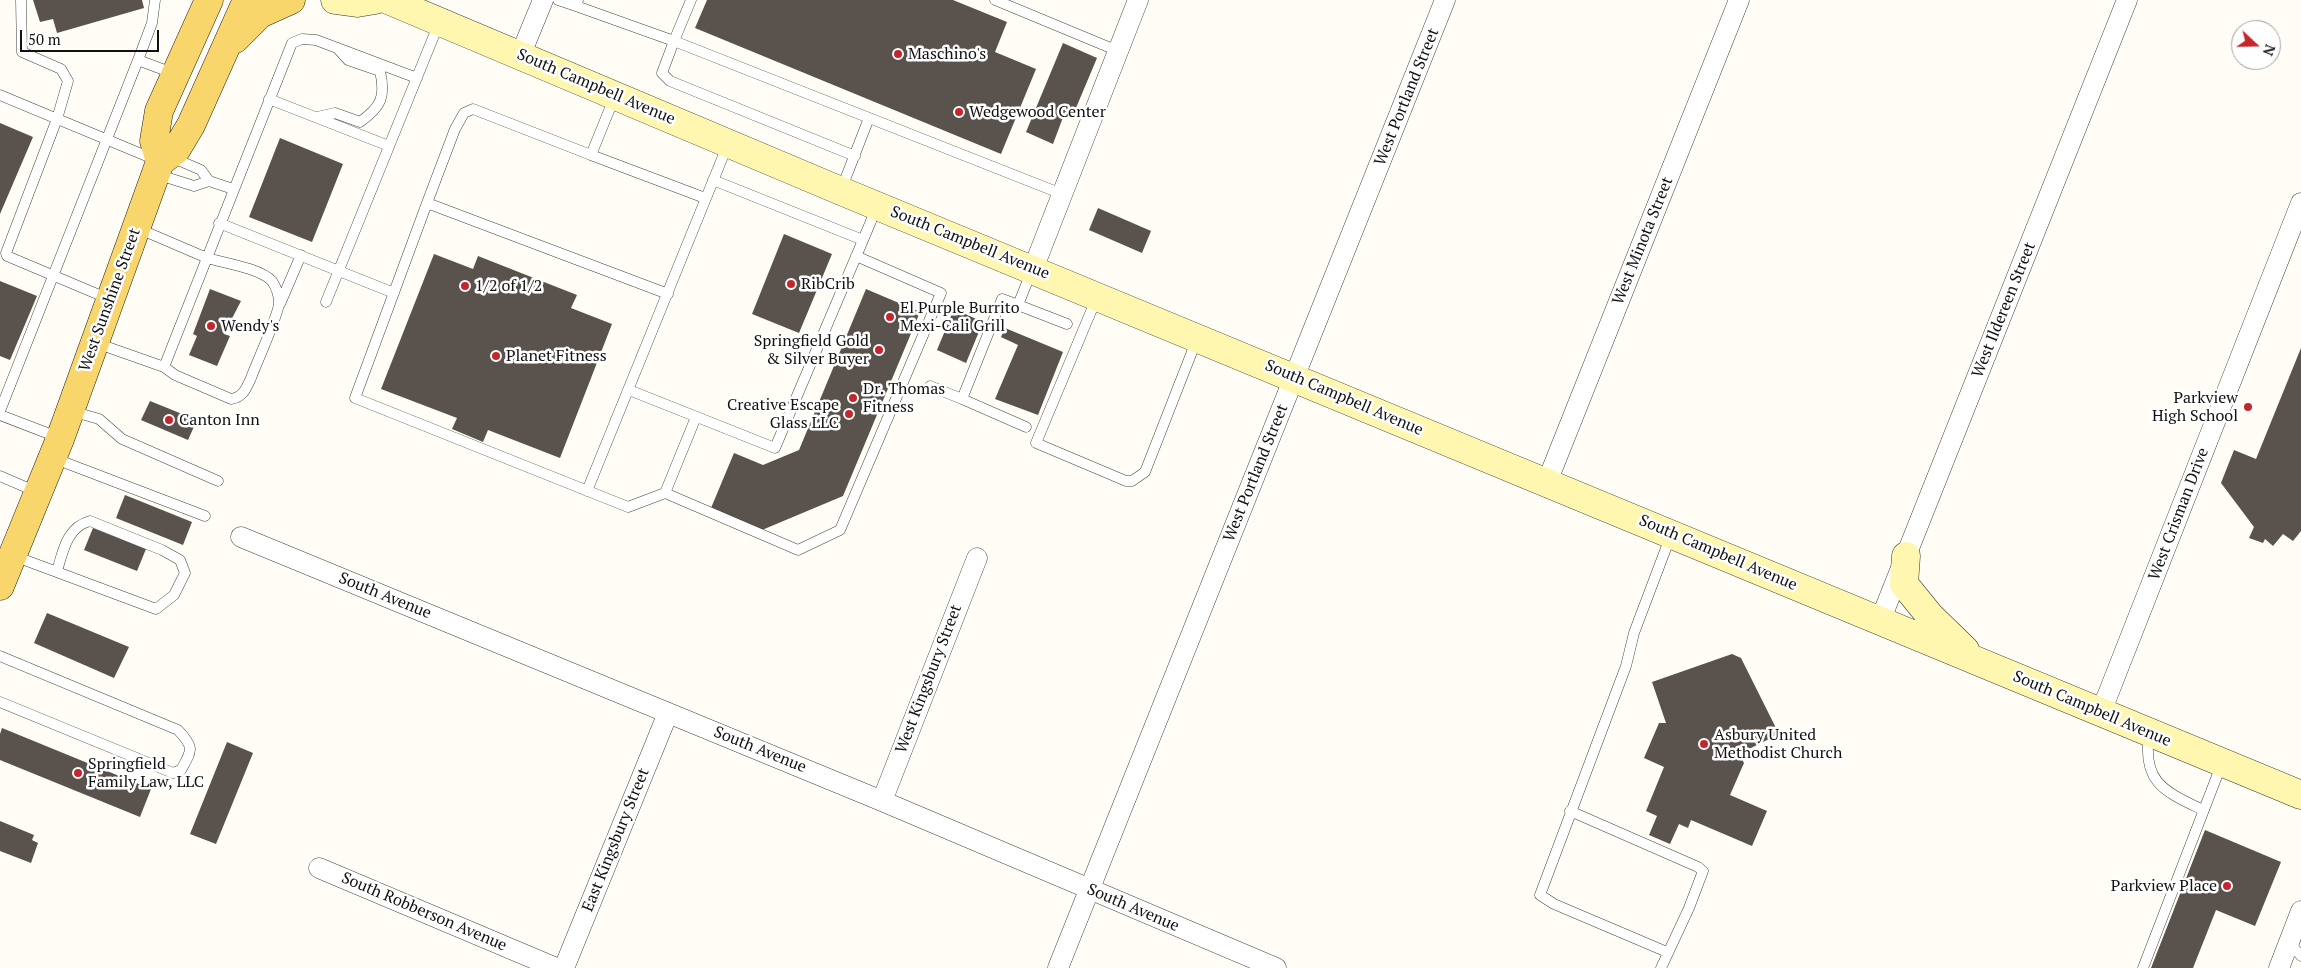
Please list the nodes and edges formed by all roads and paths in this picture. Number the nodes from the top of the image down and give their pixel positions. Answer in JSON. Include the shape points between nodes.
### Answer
{"nodes":[{"id":1,"x":21,"y":0,"type":"edge"},
{"id":2,"x":155,"y":0,"type":"edge"},
{"id":3,"x":194,"y":0,"type":"edge"},
{"id":4,"x":209,"y":0,"type":"edge"},
{"id":5,"x":247,"y":0,"type":"edge"},
{"id":6,"x":291,"y":0,"type":"edge"},
{"id":7,"x":335,"y":0,"type":"edge"},
{"id":8,"x":375,"y":0,"type":"edge"},
{"id":9,"x":388,"y":0,"type":"edge"},
{"id":10,"x":543,"y":0,"type":"edge"},
{"id":11,"x":558,"y":0,"type":"edge"},
{"id":12,"x":690,"y":0,"type":"edge"},
{"id":13,"x":995,"y":0,"type":"edge"},
{"id":14,"x":1138,"y":0,"type":"edge"},
{"id":15,"x":1445,"y":0,"type":"edge"},
{"id":16,"x":1739,"y":0,"type":"edge"},
{"id":17,"x":2128,"y":0,"type":"edge"},
{"id":18,"x":577,"y":3,"type":"edge"},
{"id":19,"x":440,"y":22,"type":"junction"},
{"id":20,"x":191,"y":40,"type":"junction"},
{"id":21,"x":674,"y":42,"type":"junction"},
{"id":22,"x":335,"y":47,"type":"junction"},
{"id":23,"x":1118,"y":51,"type":"junction"},
{"id":24,"x":223,"y":54,"type":"junction"},
{"id":25,"x":520,"y":56,"type":"junction"},
{"id":26,"x":138,"y":60,"type":"junction"},
{"id":27,"x":176,"y":74,"type":"junction"},
{"id":28,"x":417,"y":78,"type":"junction"},
{"id":29,"x":0,"y":95,"type":"edge"},
{"id":30,"x":616,"y":96,"type":"junction"},
{"id":31,"x":270,"y":99,"type":"junction"},
{"id":32,"x":317,"y":117,"type":"junction"},
{"id":33,"x":869,"y":118,"type":"junction"},
{"id":34,"x":57,"y":119,"type":"junction"},
{"id":35,"x":106,"y":140,"type":"junction"},
{"id":36,"x":728,"y":143,"type":"junction"},
{"id":37,"x":389,"y":146,"type":"junction"},
{"id":38,"x":591,"y":155,"type":"junction"},
{"id":39,"x":855,"y":156,"type":"junction"},
{"id":40,"x":161,"y":164,"type":"junction"},
{"id":41,"x":713,"y":180,"type":"junction"},
{"id":42,"x":209,"y":181,"type":"junction"},
{"id":43,"x":233,"y":189,"type":"junction"},
{"id":44,"x":841,"y":191,"type":"junction"},
{"id":45,"x":1062,"y":194,"type":"junction"},
{"id":46,"x":705,"y":198,"type":"junction"},
{"id":47,"x":427,"y":203,"type":"junction"},
{"id":48,"x":2301,"y":203,"type":"edge"},
{"id":49,"x":878,"y":206,"type":"junction"},
{"id":50,"x":219,"y":223,"type":"junction"},
{"id":51,"x":136,"y":228,"type":"junction"},
{"id":52,"x":863,"y":240,"type":"junction"},
{"id":53,"x":301,"y":255,"type":"junction"},
{"id":54,"x":856,"y":256,"type":"junction"},
{"id":55,"x":207,"y":258,"type":"junction"},
{"id":56,"x":1033,"y":269,"type":"junction"},
{"id":57,"x":339,"y":270,"type":"junction"},
{"id":58,"x":54,"y":274,"type":"junction"},
{"id":59,"x":394,"y":293,"type":"junction"},
{"id":60,"x":668,"y":294,"type":"junction"},
{"id":61,"x":1098,"y":296,"type":"junction"},
{"id":62,"x":110,"y":300,"type":"junction"},
{"id":63,"x":326,"y":302,"type":"dead end"},
{"id":64,"x":280,"y":304,"type":"junction"},
{"id":65,"x":1018,"y":305,"type":"junction"},
{"id":66,"x":1067,"y":324,"type":"dead end"},
{"id":67,"x":1198,"y":337,"type":"junction"},
{"id":68,"x":95,"y":342,"type":"junction"},
{"id":69,"x":164,"y":367,"type":"junction"},
{"id":70,"x":1295,"y":377,"type":"junction"},
{"id":71,"x":930,"y":386,"type":"dead end"},
{"id":72,"x":629,"y":390,"type":"junction"},
{"id":73,"x":962,"y":399,"type":"junction"},
{"id":74,"x":70,"y":410,"type":"junction"},
{"id":75,"x":0,"y":411,"type":"edge"},
{"id":76,"x":0,"y":415,"type":"edge"},
{"id":77,"x":696,"y":417,"type":"junction"},
{"id":78,"x":1026,"y":427,"type":"dead end"},
{"id":79,"x":56,"y":448,"type":"junction"},
{"id":80,"x":0,"y":476,"type":"edge"},
{"id":81,"x":218,"y":481,"type":"dead end"},
{"id":82,"x":1547,"y":482,"type":"junction"},
{"id":83,"x":587,"y":491,"type":"junction"},
{"id":84,"x":38,"y":492,"type":"junction"},
{"id":85,"x":664,"y":493,"type":"junction"},
{"id":86,"x":205,"y":516,"type":"dead end"},
{"id":87,"x":1672,"y":534,"type":"junction"},
{"id":88,"x":242,"y":537,"type":"dead end"},
{"id":89,"x":13,"y":556,"type":"junction"},
{"id":90,"x":1906,"y":556,"type":"junction"},
{"id":91,"x":977,"y":558,"type":"dead end"},
{"id":92,"x":57,"y":571,"type":"junction"},
{"id":93,"x":0,"y":586,"type":"edge"},
{"id":94,"x":1880,"y":621,"type":"junction"},
{"id":95,"x":0,"y":656,"type":"edge"},
{"id":96,"x":1975,"y":660,"type":"junction"},
{"id":97,"x":0,"y":702,"type":"edge"},
{"id":98,"x":2101,"y":712,"type":"junction"},
{"id":99,"x":668,"y":713,"type":"junction"},
{"id":100,"x":2149,"y":732,"type":"junction"},
{"id":101,"x":2222,"y":762,"type":"junction"},
{"id":102,"x":2301,"y":796,"type":"edge"},
{"id":103,"x":882,"y":801,"type":"junction"},
{"id":104,"x":2203,"y":810,"type":"junction"},
{"id":105,"x":1570,"y":812,"type":"junction"},
{"id":106,"x":319,"y":868,"type":"dead end"},
{"id":107,"x":1089,"y":890,"type":"junction"},
{"id":108,"x":2301,"y":911,"type":"edge"},
{"id":109,"x":2295,"y":949,"type":"edge"},
{"id":110,"x":1667,"y":952,"type":"junction"},
{"id":111,"x":556,"y":968,"type":"edge"},
{"id":112,"x":564,"y":968,"type":"edge"},
{"id":113,"x":1058,"y":968,"type":"edge"},
{"id":114,"x":1276,"y":968,"type":"edge"},
{"id":115,"x":1661,"y":968,"type":"edge"},
{"id":116,"x":2143,"y":968,"type":"edge"},
{"id":117,"x":2279,"y":968,"type":"edge"}],
"edges":[{"from":1,"to":34,"type":"lane","via":[[22,52],[61,68],[68,81]]},
{"from":2,"to":26,"type":"lane","via":[[152,23]]},
{"from":3,"to":20,"type":"main road"},
{"from":4,"to":20,"type":"main road"},
{"from":5,"to":24,"type":"main road","name":"West Sunshine Street"},
{"from":6,"to":24,"type":"main road","via":[[260,14]]},
{"from":7,"to":8,"type":"main road","via":[[357,4]]},
{"from":9,"to":19,"type":"main road","name":"South Campbell Avenue"},
{"from":10,"to":25,"type":"street"},
{"from":11,"to":18,"type":"lane"},
{"from":12,"to":21,"type":"lane"},
{"from":13,"to":23,"type":"lane"},
{"from":14,"to":23,"type":"street"},
{"from":15,"to":70,"type":"street","name":"West Portland Street"},
{"from":16,"to":82,"type":"street","name":"West Minota Street"},
{"from":17,"to":90,"type":"street","name":"West Ildereen Street"},
{"from":18,"to":21,"type":"lane"},
{"from":19,"to":25,"type":"main road","name":"South Campbell Avenue"},
{"from":19,"to":28,"type":"lane"},
{"from":20,"to":27,"type":"main road"},
{"from":21,"to":33,"type":"lane"},
{"from":21,"to":39,"type":"lane","via":[[662,73],[670,81]]},
{"from":22,"to":28,"type":"lane"},
{"from":22,"to":31,"type":"lane","via":[[316,40],[302,39],[292,43]]},
{"from":22,"to":32,"type":"lane","via":[[348,60],[380,72],[384,90],[375,111],[360,122],[335,113]]},
{"from":23,"to":45,"type":"street"},
{"from":24,"to":40,"type":"main road","name":"West Sunshine Street","via":[[191,125],[176,150]]},
{"from":25,"to":30,"type":"main road","name":"South Campbell Avenue"},
{"from":26,"to":27,"type":"lane"},
{"from":26,"to":35,"type":"lane"},
{"from":27,"to":40,"type":"main road","via":[[159,111],[154,141]]},
{"from":28,"to":37,"type":"lane"},
{"from":29,"to":34,"type":"lane"},
{"from":30,"to":36,"type":"main road","name":"South Campbell Avenue"},
{"from":30,"to":38,"type":"lane"},
{"from":31,"to":32,"type":"lane"},
{"from":31,"to":43,"type":"lane"},
{"from":32,"to":37,"type":"lane"},
{"from":33,"to":39,"type":"lane"},
{"from":33,"to":45,"type":"lane"},
{"from":34,"to":35,"type":"lane"},
{"from":34,"to":58,"type":"lane","via":[[6,252],[7,256]]},
{"from":35,"to":40,"type":"lane"},
{"from":35,"to":58,"type":"lane"},
{"from":36,"to":41,"type":"lane"},
{"from":36,"to":44,"type":"main road","name":"South Campbell Avenue"},
{"from":37,"to":57,"type":"lane"},
{"from":38,"to":46,"type":"lane"},
{"from":38,"to":47,"type":"lane","via":[[473,109],[464,113],[455,129]]},
{"from":39,"to":44,"type":"lane"},
{"from":40,"to":42,"type":"lane","via":[[201,170]]},
{"from":40,"to":42,"type":"lane","via":[[194,186]]},
{"from":40,"to":51,"type":"main road","name":"West Sunshine Street"},
{"from":41,"to":46,"type":"lane"},
{"from":41,"to":52,"type":"lane"},
{"from":42,"to":43,"type":"lane"},
{"from":43,"to":50,"type":"lane"},
{"from":44,"to":49,"type":"main road","name":"South Campbell Avenue"},
{"from":45,"to":56,"type":"street"},
{"from":46,"to":60,"type":"lane"},
{"from":47,"to":59,"type":"lane"},
{"from":47,"to":60,"type":"lane"},
{"from":48,"to":98,"type":"street","name":"West Crisman Drive"},
{"from":49,"to":52,"type":"lane"},
{"from":49,"to":56,"type":"main road","name":"South Campbell Avenue"},
{"from":50,"to":53,"type":"lane"},
{"from":50,"to":55,"type":"lane"},
{"from":51,"to":55,"type":"lane"},
{"from":51,"to":62,"type":"main road","name":"West Sunshine Street"},
{"from":52,"to":54,"type":"lane"},
{"from":53,"to":57,"type":"lane"},
{"from":53,"to":64,"type":"lane"},
{"from":54,"to":77,"type":"lane","via":[[775,448]]},
{"from":54,"to":85,"type":"lane","via":[[941,293],[840,530],[798,550]]},
{"from":55,"to":64,"type":"lane","via":[[227,262],[271,280]]},
{"from":55,"to":69,"type":"lane"},
{"from":56,"to":61,"type":"main road","name":"South Campbell Avenue"},
{"from":56,"to":65,"type":"lane"},
{"from":57,"to":59,"type":"lane"},
{"from":57,"to":63,"type":"lane"},
{"from":58,"to":62,"type":"lane"},
{"from":58,"to":75,"type":"lane"},
{"from":59,"to":83,"type":"lane","via":[[355,398]]},
{"from":60,"to":72,"type":"lane"},
{"from":61,"to":67,"type":"main road","name":"South Campbell Avenue"},
{"from":61,"to":67,"type":"lane","via":[[1036,442],[1126,481],[1145,472]]},
{"from":62,"to":68,"type":"main road","name":"West Sunshine Street"},
{"from":64,"to":69,"type":"lane","via":[[248,384],[238,397],[231,399]]},
{"from":65,"to":66,"type":"lane"},
{"from":65,"to":73,"type":"lane","via":[[1002,298]]},
{"from":67,"to":70,"type":"main road","name":"South Campbell Avenue"},
{"from":68,"to":69,"type":"lane"},
{"from":68,"to":74,"type":"main road","name":"West Sunshine Street"},
{"from":70,"to":82,"type":"main road","name":"South Campbell Avenue"},
{"from":70,"to":107,"type":"street","name":"West Portland Street"},
{"from":71,"to":73,"type":"lane"},
{"from":72,"to":77,"type":"lane"},
{"from":72,"to":83,"type":"lane"},
{"from":73,"to":78,"type":"lane"},
{"from":74,"to":79,"type":"main road","name":"West Sunshine Street"},
{"from":74,"to":81,"type":"lane","via":[[100,419],[122,439]]},
{"from":76,"to":79,"type":"lane"},
{"from":77,"to":85,"type":"lane"},
{"from":79,"to":84,"type":"main road","name":"West Sunshine Street"},
{"from":79,"to":86,"type":"lane"},
{"from":80,"to":84,"type":"lane"},
{"from":82,"to":87,"type":"main road","name":"South Campbell Avenue"},
{"from":83,"to":85,"type":"lane","via":[[628,507]]},
{"from":84,"to":89,"type":"main road","name":"West Sunshine Street"},
{"from":87,"to":94,"type":"main road","name":"South Campbell Avenue"},
{"from":87,"to":105,"type":"lane"},
{"from":88,"to":99,"type":"street","name":"South Avenue"},
{"from":89,"to":92,"type":"lane"},
{"from":89,"to":93,"type":"main road","name":"West Sunshine Street"},
{"from":90,"to":94,"type":"street","name":"West Ildereen Street"},
{"from":90,"to":96,"type":"main road","via":[[1904,584],[1930,616]]},
{"from":91,"to":103,"type":"street","name":"West Kingsbury Street"},
{"from":92,"to":92,"type":"lane","via":[[67,539],[79,524],[90,522],[162,550],[180,560],[185,572],[174,595],[156,609]]},
{"from":94,"to":96,"type":"main road","name":"South Campbell Avenue"},
{"from":95,"to":97,"type":"lane","via":[[178,730],[190,742],[191,751],[181,770],[173,773]]},
{"from":96,"to":98,"type":"main road","name":"South Campbell Avenue"},
{"from":98,"to":100,"type":"main road","name":"South Campbell Avenue"},
{"from":99,"to":103,"type":"street","name":"South Avenue"},
{"from":99,"to":112,"type":"street","name":"East Kingsbury Street"},
{"from":100,"to":101,"type":"main road","name":"South Campbell Avenue"},
{"from":100,"to":104,"type":"lane","via":[[2146,752],[2154,780],[2173,796]]},
{"from":101,"to":102,"type":"main road","name":"South Campbell Avenue"},
{"from":101,"to":104,"type":"lane"},
{"from":103,"to":107,"type":"street","name":"South Avenue"},
{"from":104,"to":116,"type":"lane"},
{"from":105,"to":110,"type":"lane","via":[[1540,895]]},
{"from":105,"to":110,"type":"lane","via":[[1703,871]]},
{"from":106,"to":111,"type":"street","name":"South Robberson Avenue"},
{"from":107,"to":113,"type":"street","name":"West Portland Street"},
{"from":107,"to":114,"type":"street","name":"South Avenue"},
{"from":108,"to":109,"type":"street"},
{"from":109,"to":117,"type":"street"},
{"from":110,"to":115,"type":"lane"}]}
